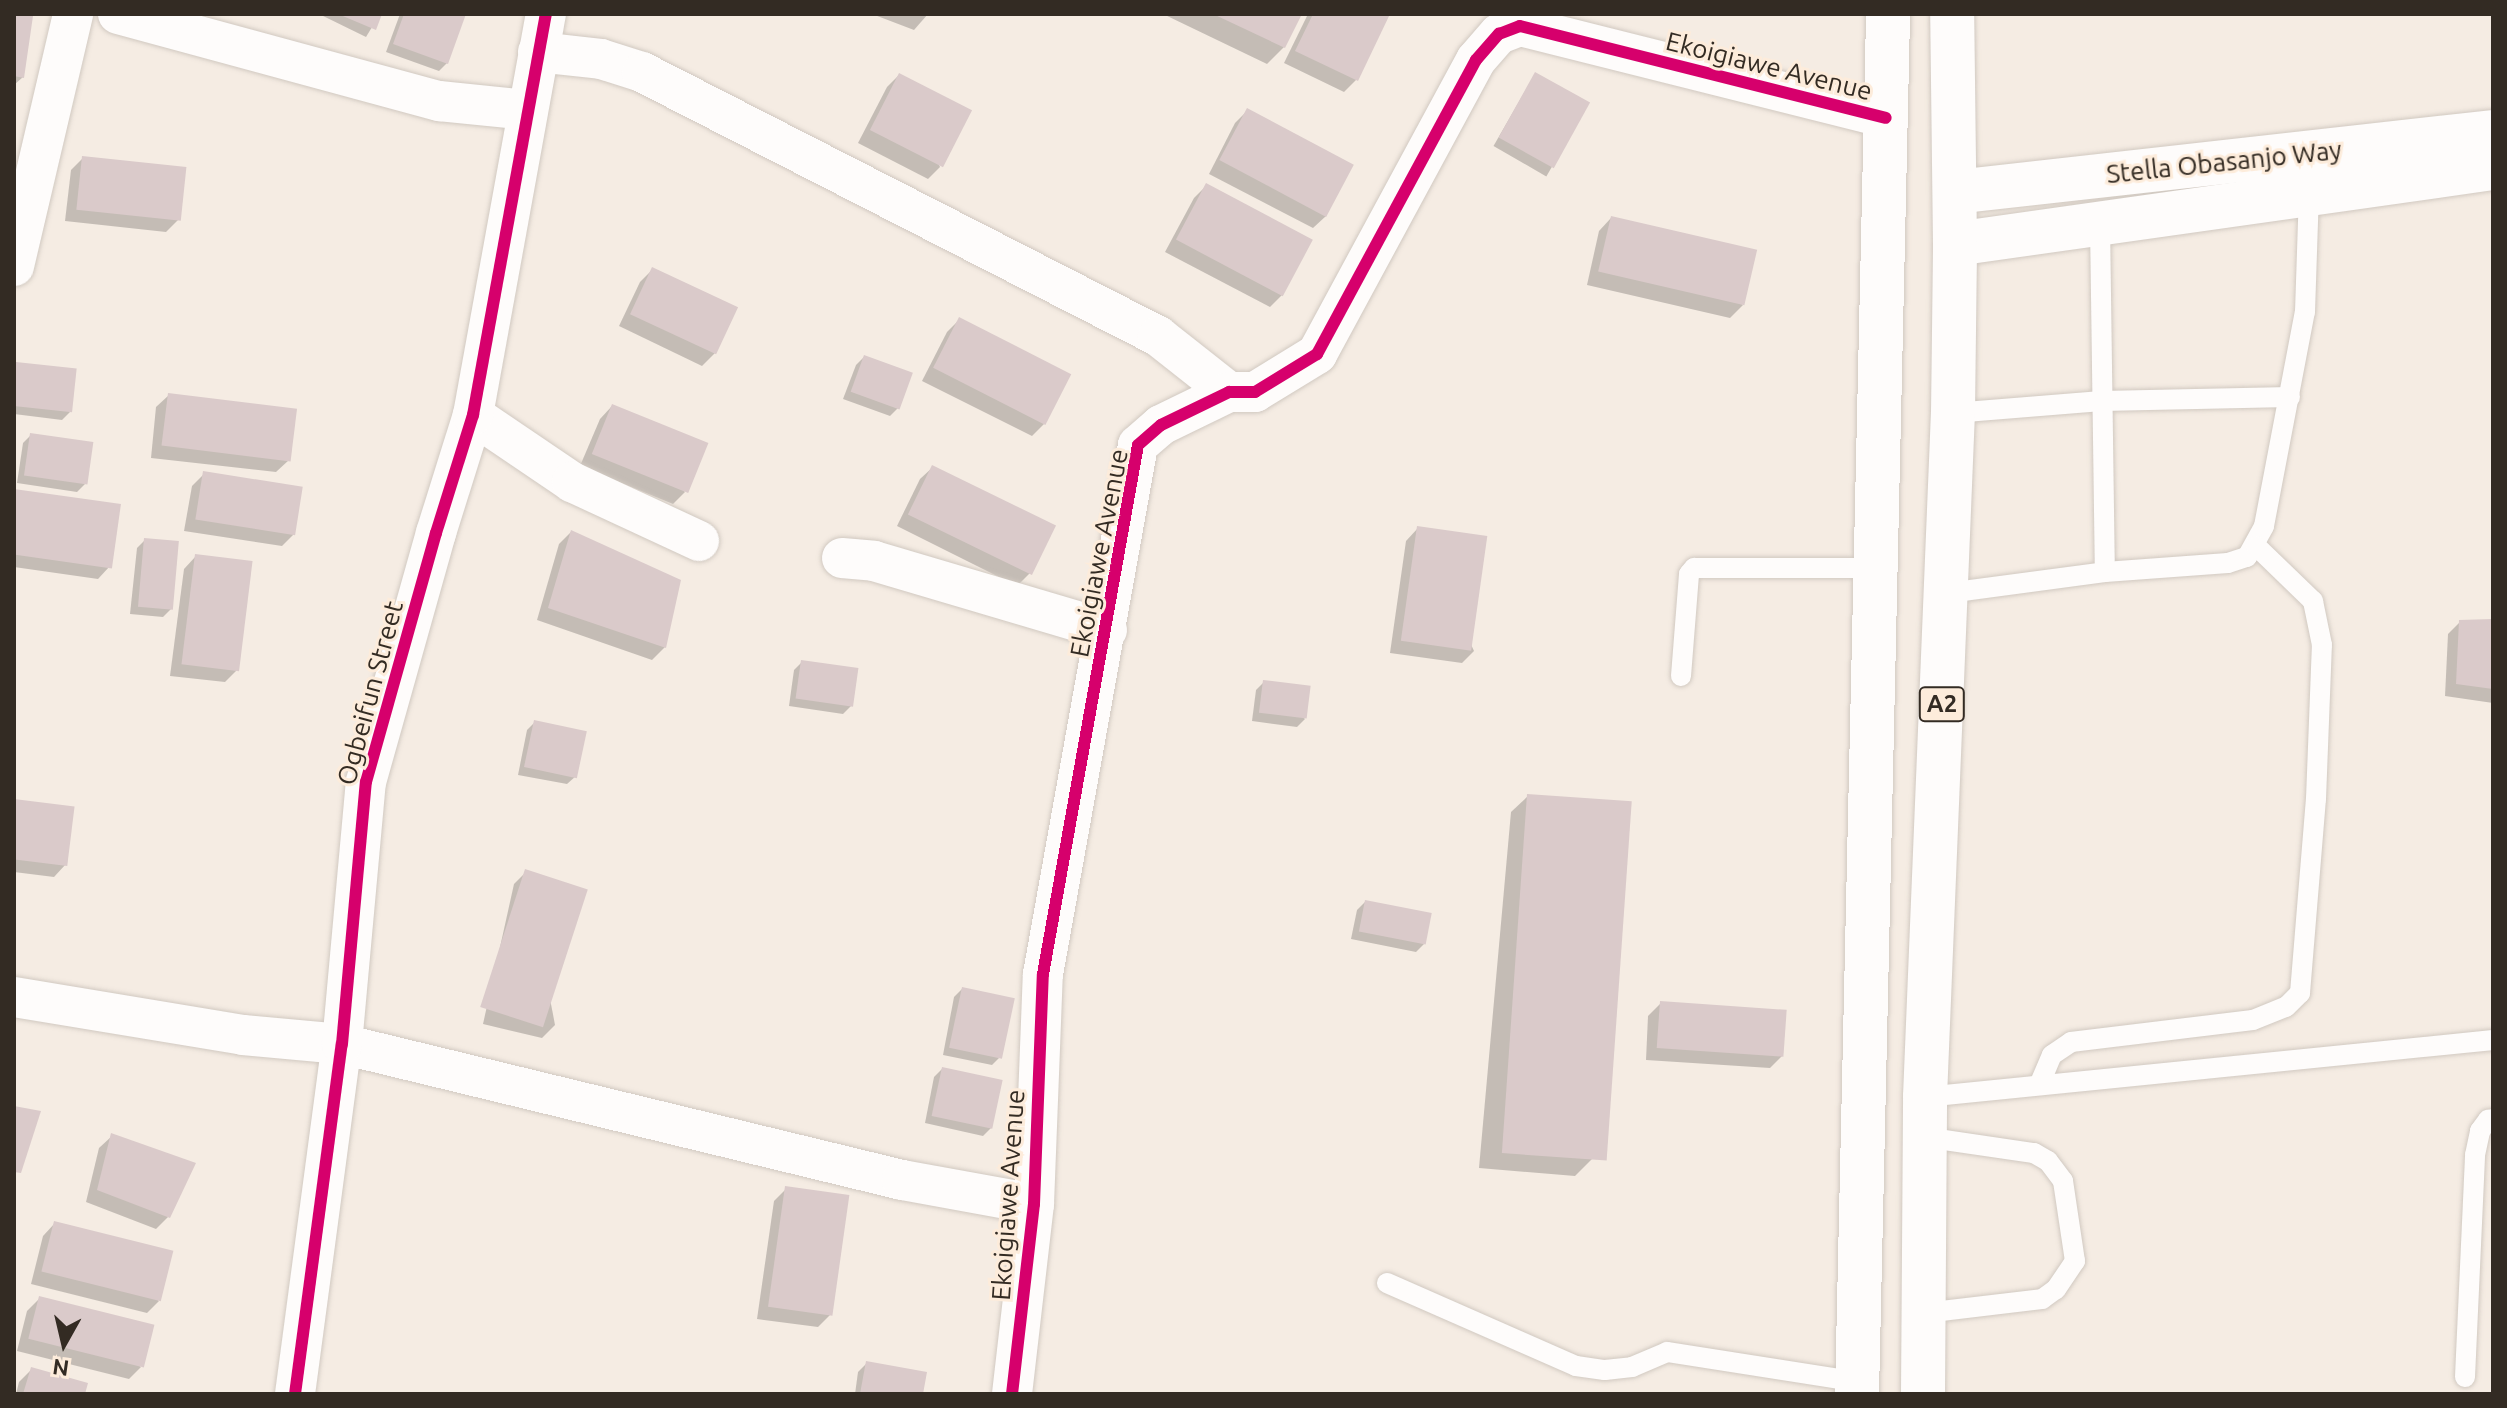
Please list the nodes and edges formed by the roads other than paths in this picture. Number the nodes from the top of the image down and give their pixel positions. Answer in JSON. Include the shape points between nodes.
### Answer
{"nodes":[{"id":1,"x":73,"y":14,"type":"edge"},
{"id":2,"x":118,"y":14,"type":"edge"},
{"id":3,"x":1888,"y":14,"type":"edge"},
{"id":4,"x":1952,"y":14,"type":"edge"},
{"id":5,"x":542,"y":33,"type":"edge"},
{"id":6,"x":527,"y":110,"type":"junction"},
{"id":7,"x":1886,"y":118,"type":"junction"},
{"id":8,"x":2493,"y":132,"type":"edge"},
{"id":9,"x":2493,"y":168,"type":"edge"},
{"id":10,"x":1955,"y":192,"type":"junction"},
{"id":11,"x":2309,"y":192,"type":"junction"},
{"id":12,"x":2100,"y":223,"type":"junction"},
{"id":13,"x":1955,"y":244,"type":"junction"},
{"id":14,"x":14,"y":266,"type":"edge"},
{"id":15,"x":1229,"y":392,"type":"junction"},
{"id":16,"x":2290,"y":397,"type":"junction"},
{"id":17,"x":2102,"y":401,"type":"junction"},
{"id":18,"x":1953,"y":413,"type":"junction"},
{"id":19,"x":473,"y":415,"type":"junction"},
{"id":20,"x":699,"y":541,"type":"dead end"},
{"id":21,"x":2256,"y":546,"type":"junction"},
{"id":22,"x":842,"y":558,"type":"dead end"},
{"id":23,"x":1876,"y":568,"type":"junction"},
{"id":24,"x":2105,"y":572,"type":"junction"},
{"id":25,"x":1948,"y":593,"type":"junction"},
{"id":26,"x":1107,"y":630,"type":"junction"},
{"id":27,"x":1681,"y":676,"type":"dead end"},
{"id":28,"x":14,"y":997,"type":"edge"},
{"id":29,"x":2493,"y":1040,"type":"edge"},
{"id":30,"x":342,"y":1044,"type":"junction"},
{"id":31,"x":2040,"y":1083,"type":"junction"},
{"id":32,"x":1924,"y":1117,"type":"junction"},
{"id":33,"x":2493,"y":1119,"type":"edge"},
{"id":34,"x":1034,"y":1204,"type":"junction"},
{"id":35,"x":1387,"y":1283,"type":"dead end"},
{"id":36,"x":1924,"y":1313,"type":"junction"},
{"id":37,"x":2465,"y":1377,"type":"dead end"},
{"id":38,"x":1857,"y":1388,"type":"edge"},
{"id":39,"x":295,"y":1394,"type":"edge"},
{"id":40,"x":1012,"y":1394,"type":"edge"},
{"id":41,"x":1923,"y":1394,"type":"edge"}],
"edges":[{"from":1,"to":14,"type":"street"},
{"from":2,"to":6,"type":"street","via":[[439,101]]},
{"from":3,"to":7,"type":"main road"},
{"from":4,"to":10,"type":"main road","number":"A2"},
{"from":5,"to":6,"type":"street","name":"Ogbeifun Street"},
{"from":5,"to":15,"type":"street","via":[[642,72],[1158,336]]},
{"from":6,"to":19,"type":"street","name":"Ogbeifun Street"},
{"from":7,"to":15,"type":"street","name":"Ekoigiawe Avenue","via":[[1520,26],[1499,34],[1476,60],[1317,354],[1255,392]]},
{"from":7,"to":23,"type":"main road"},
{"from":8,"to":10,"type":"main road","name":"Stella Obasanjo Way"},
{"from":9,"to":11,"type":"main road"},
{"from":10,"to":13,"type":"main road","number":"A2"},
{"from":11,"to":12,"type":"main road"},
{"from":11,"to":16,"type":"lane","via":[[2305,312]]},
{"from":12,"to":13,"type":"main road"},
{"from":12,"to":17,"type":"lane"},
{"from":13,"to":18,"type":"main road","number":"A2"},
{"from":15,"to":26,"type":"street","name":"Ekoigiawe Avenue","via":[[1161,425],[1138,445]]},
{"from":16,"to":17,"type":"lane"},
{"from":16,"to":21,"type":"lane"},
{"from":17,"to":18,"type":"lane"},
{"from":17,"to":24,"type":"lane"},
{"from":18,"to":25,"type":"main road","number":"A2"},
{"from":19,"to":20,"type":"street","via":[[572,482]]},
{"from":19,"to":30,"type":"street","name":"Ogbeifun Street","via":[[366,782]]},
{"from":21,"to":24,"type":"lane","via":[[2247,557],[2228,563]]},
{"from":21,"to":31,"type":"lane","via":[[2313,601],[2322,645],[2300,993],[2286,1007],[2253,1020],[2071,1042],[2052,1055]]},
{"from":22,"to":26,"type":"street","via":[[874,561]]},
{"from":23,"to":27,"type":"lane","via":[[1694,568],[1689,574]]},
{"from":23,"to":38,"type":"main road"},
{"from":24,"to":25,"type":"lane"},
{"from":25,"to":32,"type":"main road","number":"A2"},
{"from":26,"to":34,"type":"street","name":"Ekoigiawe Avenue","via":[[1043,974]]},
{"from":28,"to":30,"type":"street","via":[[243,1035]]},
{"from":29,"to":31,"type":"lane"},
{"from":30,"to":34,"type":"street","via":[[902,1180]]},
{"from":30,"to":39,"type":"street","name":"Ogbeifun Street"},
{"from":31,"to":32,"type":"lane"},
{"from":32,"to":36,"type":"main road","number":"A2"},
{"from":32,"to":36,"type":"lane","via":[[2048,1161],[2063,1181],[2075,1261],[2056,1289],[2042,1299]]},
{"from":33,"to":37,"type":"lane","via":[[2480,1131],[2475,1155]]},
{"from":34,"to":40,"type":"street","name":"Ekoigiawe Avenue"},
{"from":35,"to":38,"type":"lane","via":[[1576,1366],[1632,1367],[1667,1352]]},
{"from":36,"to":41,"type":"main road","number":"A2"}]}
